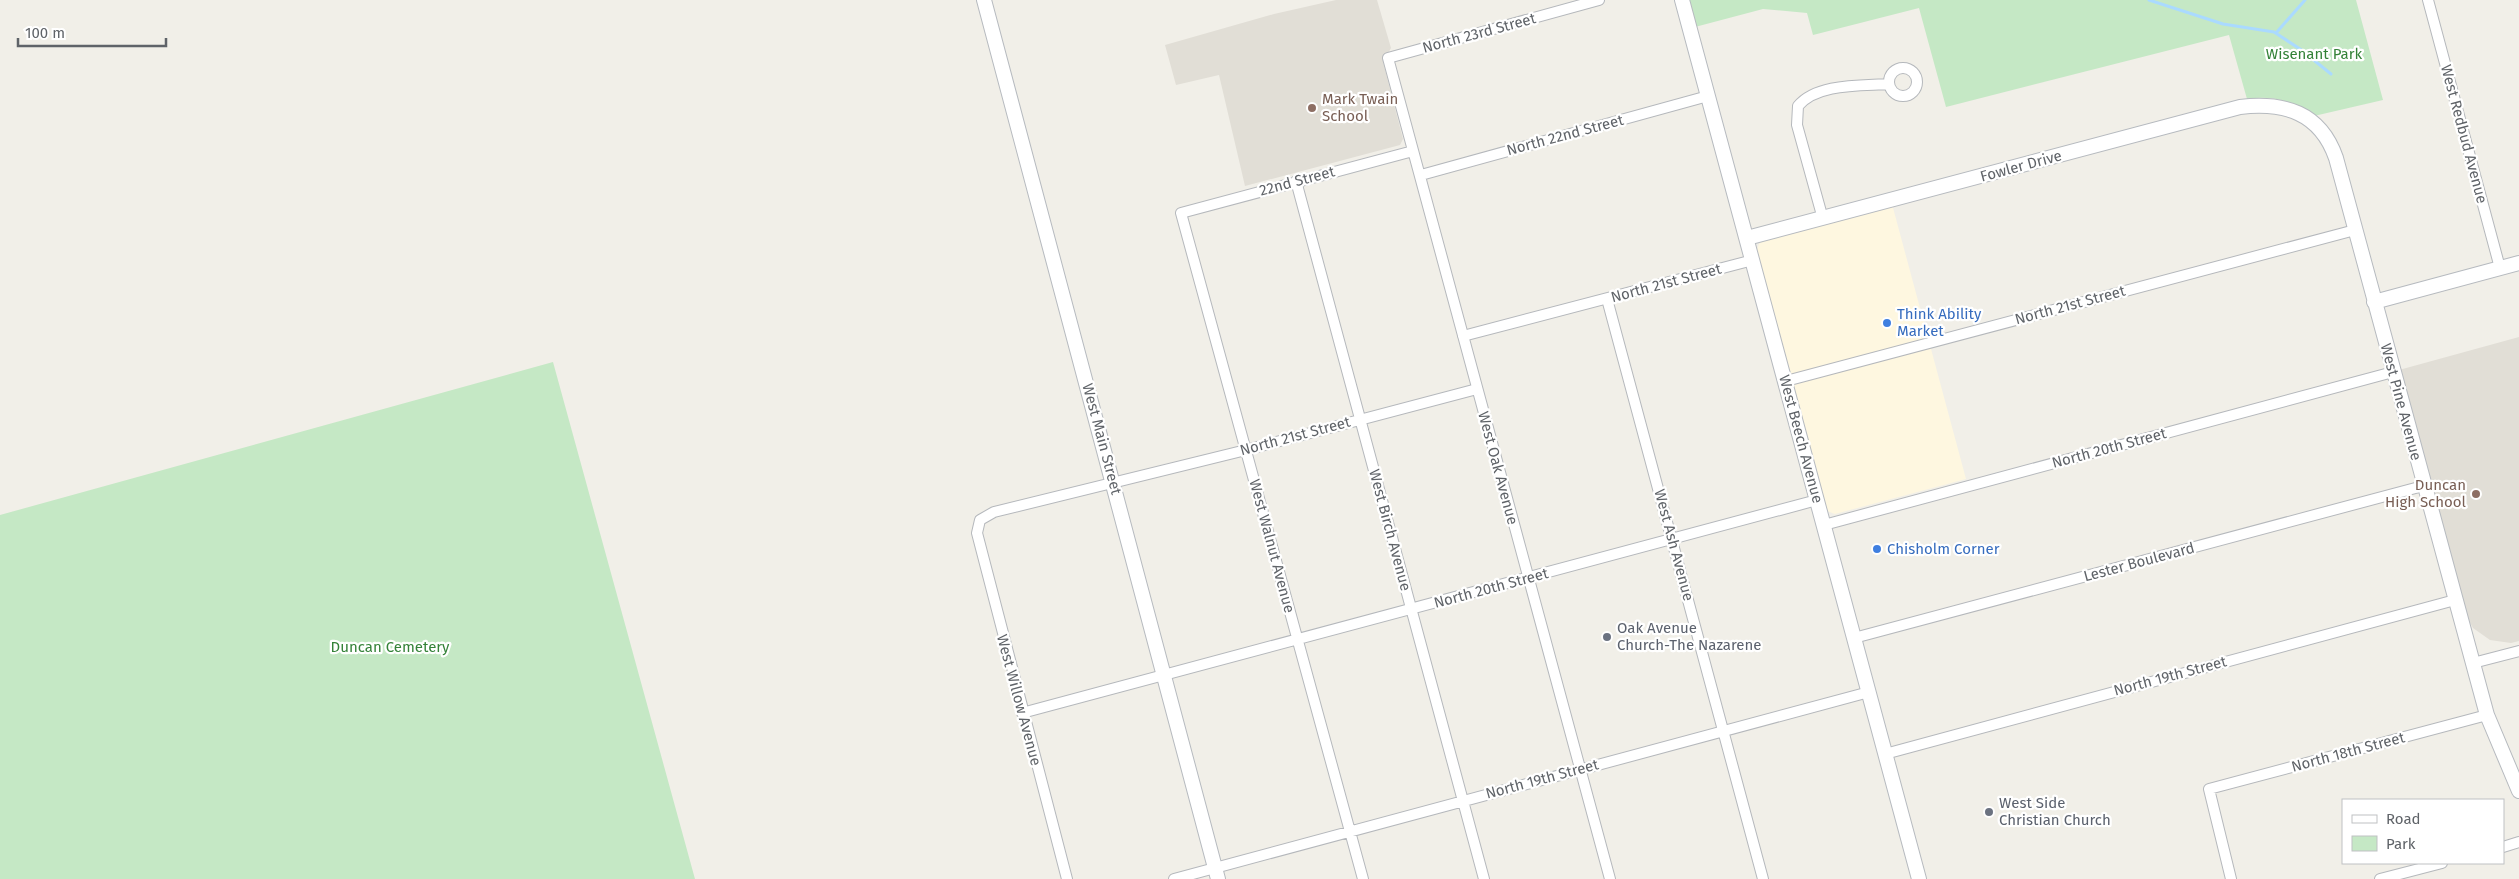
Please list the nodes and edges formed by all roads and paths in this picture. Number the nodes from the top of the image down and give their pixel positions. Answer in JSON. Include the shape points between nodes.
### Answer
{"nodes":[{"id":1,"x":984,"y":0,"type":"edge"},
{"id":2,"x":1599,"y":0,"type":"edge"},
{"id":3,"x":1682,"y":0,"type":"edge"},
{"id":4,"x":2428,"y":0,"type":"edge"},
{"id":5,"x":1388,"y":58,"type":"joint"},
{"id":6,"x":1889,"y":84,"type":"dead end"},
{"id":7,"x":1708,"y":96,"type":"junction"},
{"id":8,"x":2294,"y":112,"type":"joint"},
{"id":9,"x":1412,"y":151,"type":"junction"},
{"id":10,"x":1421,"y":175,"type":"junction"},
{"id":11,"x":1296,"y":181,"type":"junction"},
{"id":12,"x":1181,"y":213,"type":"joint"},
{"id":13,"x":1823,"y":219,"type":"junction"},
{"id":14,"x":2355,"y":230,"type":"junction"},
{"id":15,"x":1747,"y":238,"type":"junction"},
{"id":16,"x":1753,"y":260,"type":"junction"},
{"id":17,"x":2519,"y":263,"type":"edge"},
{"id":18,"x":2500,"y":268,"type":"junction"},
{"id":19,"x":1606,"y":299,"type":"junction"},
{"id":20,"x":2374,"y":302,"type":"junction"},
{"id":21,"x":1463,"y":336,"type":"junction"},
{"id":22,"x":2393,"y":372,"type":"junction"},
{"id":23,"x":1786,"y":381,"type":"junction"},
{"id":24,"x":1477,"y":389,"type":"junction"},
{"id":25,"x":1360,"y":419,"type":"junction"},
{"id":26,"x":1246,"y":450,"type":"junction"},
{"id":27,"x":1114,"y":484,"type":"junction"},
{"id":28,"x":2423,"y":486,"type":"junction"},
{"id":29,"x":1818,"y":500,"type":"junction"},
{"id":30,"x":980,"y":520,"type":"joint"},
{"id":31,"x":1824,"y":525,"type":"junction"},
{"id":32,"x":1673,"y":538,"type":"junction"},
{"id":33,"x":1528,"y":578,"type":"junction"},
{"id":34,"x":2455,"y":600,"type":"junction"},
{"id":35,"x":1411,"y":610,"type":"junction"},
{"id":36,"x":1854,"y":638,"type":"junction"},
{"id":37,"x":1296,"y":640,"type":"junction"},
{"id":38,"x":2519,"y":650,"type":"edge"},
{"id":39,"x":2473,"y":663,"type":"junction"},
{"id":40,"x":1164,"y":676,"type":"junction"},
{"id":41,"x":1869,"y":692,"type":"junction"},
{"id":42,"x":1022,"y":713,"type":"junction"},
{"id":43,"x":2487,"y":715,"type":"junction"},
{"id":44,"x":1723,"y":730,"type":"junction"},
{"id":45,"x":1885,"y":754,"type":"junction"},
{"id":46,"x":1580,"y":768,"type":"junction"},
{"id":47,"x":2519,"y":791,"type":"edge"},
{"id":48,"x":1462,"y":801,"type":"junction"},
{"id":49,"x":1350,"y":830,"type":"junction"},
{"id":50,"x":2519,"y":842,"type":"edge"},
{"id":51,"x":2504,"y":847,"type":"edge"},
{"id":52,"x":2438,"y":864,"type":"edge"},
{"id":53,"x":1217,"y":874,"type":"edge"},
{"id":54,"x":1067,"y":879,"type":"edge"},
{"id":55,"x":1174,"y":879,"type":"edge"},
{"id":56,"x":1363,"y":879,"type":"edge"},
{"id":57,"x":1484,"y":879,"type":"edge"},
{"id":58,"x":1610,"y":879,"type":"edge"},
{"id":59,"x":1762,"y":879,"type":"edge"},
{"id":60,"x":1919,"y":879,"type":"edge"},
{"id":61,"x":2231,"y":879,"type":"edge"},
{"id":62,"x":2380,"y":879,"type":"edge"}],
"edges":[{"from":1,"to":27,"type":"street","name":"West Main Street"},
{"from":2,"to":5,"type":"street","name":"North 23rd Street"},
{"from":3,"to":7,"type":"street","name":"West Beech Avenue"},
{"from":4,"to":18,"type":"street","name":"West Redbud Avenue"},
{"from":5,"to":9,"type":"street","name":"West Oak Avenue"},
{"from":6,"to":13,"type":"street","via":[[1819,92],[1798,106],[1797,125]]},
{"from":7,"to":10,"type":"street","name":"North 22nd Street"},
{"from":7,"to":15,"type":"street","name":"West Beech Avenue"},
{"from":8,"to":13,"type":"street","name":"Fowler Drive","via":[[2262,104],[2238,107]]},
{"from":8,"to":14,"type":"street","name":"West Pine Avenue","via":[[2314,122],[2330,142]]},
{"from":9,"to":10,"type":"street","name":"West Oak Avenue"},
{"from":9,"to":11,"type":"street","name":"22nd Street"},
{"from":10,"to":21,"type":"street","name":"West Oak Avenue"},
{"from":11,"to":12,"type":"street","name":"22nd Street"},
{"from":11,"to":25,"type":"street","name":"West Birch Avenue"},
{"from":12,"to":26,"type":"street","name":"West Walnut Avenue"},
{"from":13,"to":15,"type":"street","name":"Fowler Drive"},
{"from":14,"to":20,"type":"street","name":"West Pine Avenue"},
{"from":14,"to":23,"type":"street","name":"North 21st Street"},
{"from":15,"to":16,"type":"street","name":"West Beech Avenue"},
{"from":16,"to":19,"type":"street","name":"North 21st Street"},
{"from":16,"to":23,"type":"street","name":"West Beech Avenue"},
{"from":17,"to":18,"type":"street"},
{"from":18,"to":20,"type":"street"},
{"from":19,"to":21,"type":"street","name":"North 21st Street"},
{"from":19,"to":32,"type":"street","name":"West Ash Avenue"},
{"from":20,"to":22,"type":"street","name":"West Pine Avenue"},
{"from":21,"to":24,"type":"street","name":"West Oak Avenue"},
{"from":22,"to":28,"type":"street","name":"West Pine Avenue"},
{"from":22,"to":31,"type":"street","name":"North 20th Street"},
{"from":23,"to":29,"type":"street","name":"West Beech Avenue"},
{"from":24,"to":25,"type":"street","name":"North 21st Street"},
{"from":24,"to":33,"type":"street","name":"West Oak Avenue"},
{"from":25,"to":26,"type":"street","name":"North 21st Street"},
{"from":25,"to":35,"type":"street","name":"West Birch Avenue"},
{"from":26,"to":27,"type":"street","name":"North 21st Street"},
{"from":26,"to":37,"type":"street","name":"West Walnut Avenue"},
{"from":27,"to":30,"type":"street","name":"North 21st Street","via":[[994,512]]},
{"from":27,"to":40,"type":"street","name":"West Main Street"},
{"from":28,"to":34,"type":"street","name":"West Pine Avenue"},
{"from":28,"to":36,"type":"street","name":"Lester Boulevard"},
{"from":29,"to":31,"type":"street","name":"West Beech Avenue"},
{"from":29,"to":32,"type":"street","name":"North 20th Street"},
{"from":30,"to":42,"type":"street","name":"West Willow Avenue","via":[[977,534]]},
{"from":31,"to":36,"type":"street","name":"West Beech Avenue"},
{"from":32,"to":33,"type":"street","name":"North 20th Street"},
{"from":32,"to":44,"type":"street","name":"West Ash Avenue"},
{"from":33,"to":35,"type":"street","name":"North 20th Street"},
{"from":33,"to":46,"type":"street","name":"West Oak Avenue"},
{"from":34,"to":39,"type":"street","name":"West Pine Avenue"},
{"from":34,"to":45,"type":"street","name":"North 19th Street"},
{"from":35,"to":37,"type":"street","name":"North 20th Street"},
{"from":35,"to":48,"type":"street","name":"West Birch Avenue"},
{"from":36,"to":41,"type":"street","name":"West Beech Avenue"},
{"from":37,"to":40,"type":"street","name":"North 20th Street"},
{"from":37,"to":49,"type":"street","name":"West Walnut Avenue"},
{"from":38,"to":39,"type":"street"},
{"from":39,"to":43,"type":"street","name":"West Pine Avenue"},
{"from":40,"to":42,"type":"street","name":"North 20th Street"},
{"from":40,"to":53,"type":"street","name":"West Main Street"},
{"from":41,"to":44,"type":"street","name":"North 19th Street"},
{"from":41,"to":45,"type":"street","name":"West Beech Avenue"},
{"from":42,"to":54,"type":"street","name":"West Willow Avenue"},
{"from":43,"to":47,"type":"street","name":"West Pine Avenue"},
{"from":43,"to":61,"type":"street","name":"North 18th Street","via":[[2209,789]]},
{"from":44,"to":46,"type":"street","name":"North 19th Street"},
{"from":44,"to":59,"type":"street","name":"West Ash Avenue"},
{"from":45,"to":60,"type":"street","name":"West Beech Avenue"},
{"from":46,"to":48,"type":"street","name":"North 19th Street"},
{"from":46,"to":58,"type":"street","name":"West Oak Avenue"},
{"from":48,"to":49,"type":"street","name":"North 19th Street"},
{"from":48,"to":57,"type":"street","name":"West Birch Avenue"},
{"from":49,"to":53,"type":"street","name":"North 19th Street"},
{"from":49,"to":56,"type":"street","name":"West Walnut Avenue"},
{"from":50,"to":51,"type":"street"},
{"from":52,"to":62,"type":"street"},
{"from":53,"to":55,"type":"street","name":"North 19th Street"}]}
